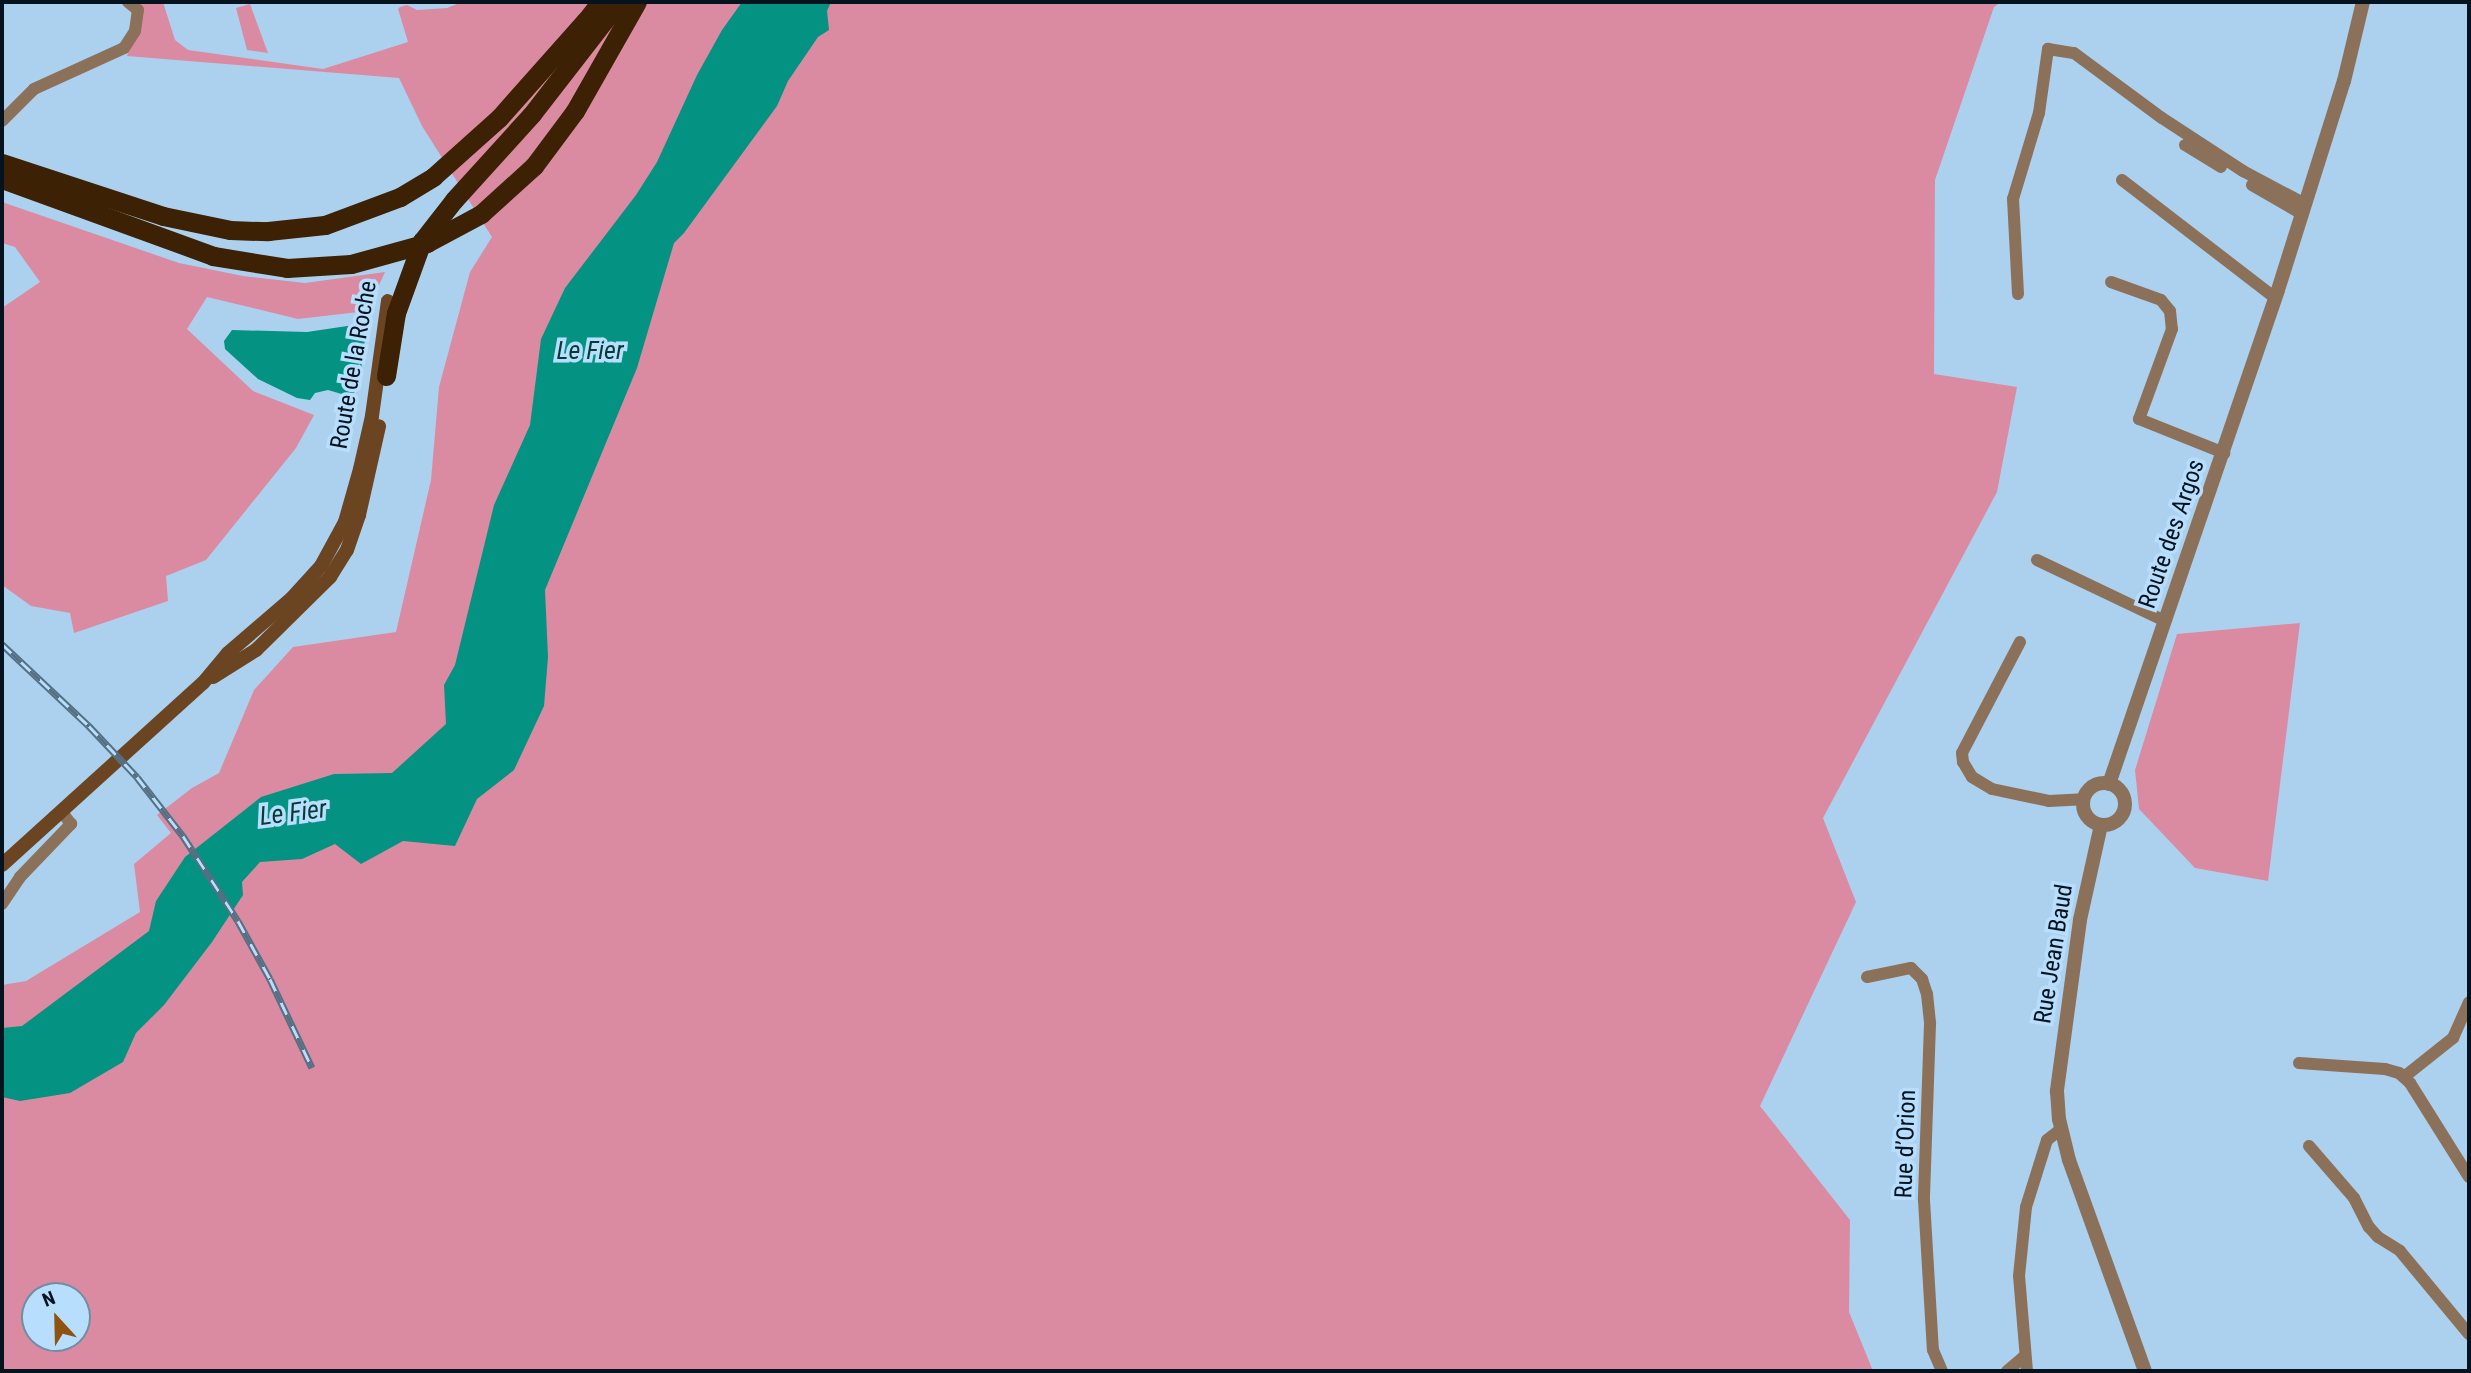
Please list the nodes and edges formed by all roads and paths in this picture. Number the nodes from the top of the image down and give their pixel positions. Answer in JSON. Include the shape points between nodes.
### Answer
{"nodes":[{"id":1,"x":128,"y":2,"type":"edge"},
{"id":2,"x":600,"y":2,"type":"edge"},
{"id":3,"x":619,"y":2,"type":"edge"},
{"id":4,"x":637,"y":2,"type":"edge"},
{"id":5,"x":2363,"y":2,"type":"edge"},
{"id":6,"x":586,"y":20,"type":"junction"},
{"id":7,"x":4,"y":118,"type":"edge"},
{"id":8,"x":2185,"y":145,"type":"dead end"},
{"id":9,"x":2,"y":163,"type":"edge"},
{"id":10,"x":2,"y":179,"type":"edge"},
{"id":11,"x":2122,"y":180,"type":"dead end"},
{"id":12,"x":2304,"y":209,"type":"junction"},
{"id":13,"x":2111,"y":282,"type":"dead end"},
{"id":14,"x":2018,"y":294,"type":"dead end"},
{"id":15,"x":2275,"y":298,"type":"junction"},
{"id":16,"x":388,"y":301,"type":"joint"},
{"id":17,"x":386,"y":376,"type":"joint"},
{"id":18,"x":2224,"y":453,"type":"junction"},
{"id":19,"x":2037,"y":560,"type":"dead end"},
{"id":20,"x":2165,"y":621,"type":"junction"},
{"id":21,"x":2020,"y":642,"type":"dead end"},
{"id":22,"x":202,"y":683,"type":"junction"},
{"id":23,"x":2109,"y":784,"type":"junction"},
{"id":24,"x":2083,"y":799,"type":"junction"},
{"id":25,"x":62,"y":812,"type":"junction"},
{"id":26,"x":2101,"y":825,"type":"junction"},
{"id":27,"x":2,"y":865,"type":"edge"},
{"id":28,"x":2,"y":904,"type":"edge"},
{"id":29,"x":1867,"y":977,"type":"dead end"},
{"id":30,"x":2469,"y":1002,"type":"edge"},
{"id":31,"x":2299,"y":1062,"type":"dead end"},
{"id":32,"x":2404,"y":1077,"type":"junction"},
{"id":33,"x":2061,"y":1129,"type":"junction"},
{"id":34,"x":2309,"y":1146,"type":"dead end"},
{"id":35,"x":2469,"y":1178,"type":"edge"},
{"id":36,"x":2469,"y":1334,"type":"edge"},
{"id":37,"x":2025,"y":1356,"type":"junction"},
{"id":38,"x":1942,"y":1371,"type":"edge"},
{"id":39,"x":2007,"y":1371,"type":"edge"},
{"id":40,"x":2027,"y":1371,"type":"edge"},
{"id":41,"x":2145,"y":1371,"type":"edge"}],
"edges":[{"from":1,"to":7,"type":"street","via":[[138,10],[135,31],[124,48],[34,89]]},
{"from":2,"to":6,"type":"highway"},
{"from":3,"to":17,"type":"highway","name":"Route de la Roche","via":[[422,241],[398,306]]},
{"from":4,"to":10,"type":"highway","bridge":true,"via":[[575,111],[534,166],[481,214],[421,246],[351,264],[287,268],[213,256]]},
{"from":5,"to":12,"type":"street","name":"Route des Argos"},
{"from":6,"to":9,"type":"highway","via":[[499,118],[433,177],[400,197],[325,225],[268,232],[230,230],[163,216]]},
{"from":6,"to":16,"type":"highway","name":"Route de la Roche","via":[[513,120],[431,210],[407,247]]},
{"from":8,"to":12,"type":"street"},
{"from":11,"to":15,"type":"street"},
{"from":12,"to":14,"type":"street","via":[[2162,118],[2074,53],[2048,49],[2039,113],[2013,199]]},
{"from":12,"to":15,"type":"street","name":"Route des Argos"},
{"from":13,"to":18,"type":"street","via":[[2161,300],[2170,312],[2172,329],[2138,419]]},
{"from":15,"to":18,"type":"street","name":"Route des Argos"},
{"from":16,"to":22,"type":"main road","name":"Route de la Roche","via":[[372,416],[335,544],[292,598],[228,653]]},
{"from":17,"to":22,"type":"main road","name":"Route de la Roche","via":[[371,470],[347,550],[330,577],[265,641]]},
{"from":18,"to":20,"type":"street","name":"Route des Argos"},
{"from":19,"to":20,"type":"street"},
{"from":20,"to":23,"type":"street","name":"Route des Argos"},
{"from":21,"to":24,"type":"street","via":[[1962,753],[1966,771],[1992,789],[2049,801]]},
{"from":22,"to":25,"type":"main road","name":"Route de la Roche"},
{"from":23,"to":24,"type":"street","via":[[2091,787]]},
{"from":23,"to":26,"type":"street","via":[[2124,796],[2124,810],[2116,822]]},
{"from":24,"to":26,"type":"street","via":[[2084,811]]},
{"from":25,"to":27,"type":"main road","name":"Route de la Roche"},
{"from":25,"to":28,"type":"street","via":[[71,824],[31,864]]},
{"from":26,"to":33,"type":"street","name":"Rue Jean Baud","via":[[2080,920],[2057,1091]]},
{"from":29,"to":38,"type":"street","name":"Rue d’Orion","via":[[1911,968],[1922,979],[1927,994],[1924,1200],[1933,1350]]},
{"from":30,"to":32,"type":"street","via":[[2452,1038]]},
{"from":31,"to":32,"type":"street","via":[[2385,1069]]},
{"from":32,"to":35,"type":"street"},
{"from":33,"to":37,"type":"street","via":[[2047,1140],[2026,1207],[2019,1276]]},
{"from":33,"to":41,"type":"street","name":"Rue Jean Baud"},
{"from":34,"to":36,"type":"street","via":[[2354,1198],[2369,1227],[2400,1251]]},
{"from":37,"to":39,"type":"street"},
{"from":37,"to":40,"type":"street"}]}
